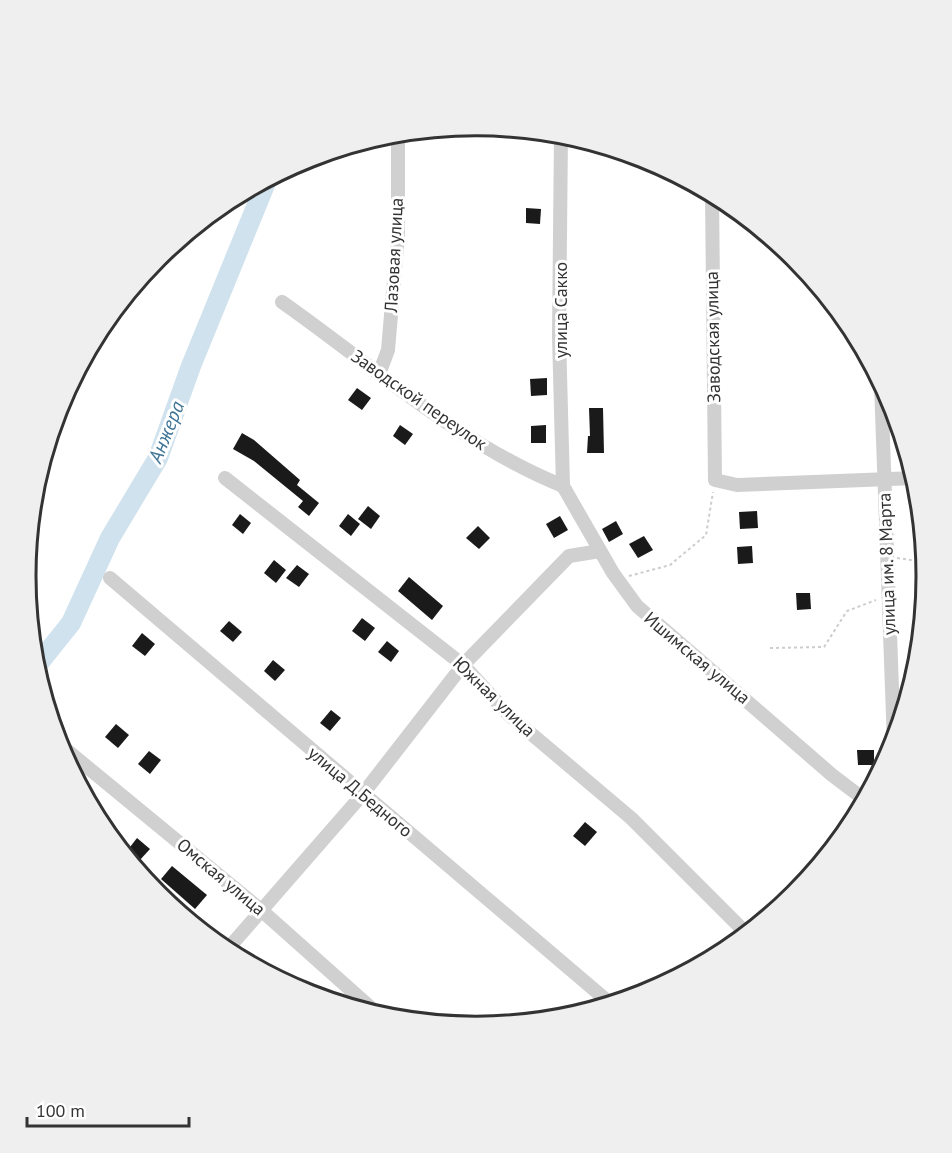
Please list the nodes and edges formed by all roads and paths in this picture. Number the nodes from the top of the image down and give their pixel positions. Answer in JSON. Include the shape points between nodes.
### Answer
{"nodes":[{"id":1,"x":398,"y":144,"type":"edge"},
{"id":2,"x":561,"y":145,"type":"edge"},
{"id":3,"x":712,"y":206,"type":"edge"},
{"id":4,"x":282,"y":302,"type":"dead end"},
{"id":5,"x":379,"y":374,"type":"junction"},
{"id":6,"x":882,"y":405,"type":"edge"},
{"id":7,"x":225,"y":478,"type":"dead end"},
{"id":8,"x":905,"y":479,"type":"edge"},
{"id":9,"x":715,"y":480,"type":"junction"},
{"id":10,"x":884,"y":481,"type":"junction"},
{"id":11,"x":563,"y":486,"type":"junction"},
{"id":12,"x":600,"y":551,"type":"junction"},
{"id":13,"x":886,"y":556,"type":"junction"},
{"id":14,"x":915,"y":561,"type":"edge"},
{"id":15,"x":613,"y":573,"type":"junction"},
{"id":16,"x":110,"y":578,"type":"dead end"},
{"id":17,"x":887,"y":595,"type":"junction"},
{"id":18,"x":770,"y":648,"type":"dead end"},
{"id":19,"x":463,"y":665,"type":"junction"},
{"id":20,"x":893,"y":719,"type":"edge"},
{"id":21,"x":74,"y":756,"type":"edge"},
{"id":22,"x":362,"y":795,"type":"junction"},
{"id":23,"x":858,"y":795,"type":"edge"},
{"id":24,"x":261,"y":910,"type":"junction"},
{"id":25,"x":741,"y":928,"type":"edge"},
{"id":26,"x":233,"y":943,"type":"edge"},
{"id":27,"x":603,"y":998,"type":"edge"},
{"id":28,"x":365,"y":1003,"type":"edge"}],
"edges":[{"from":1,"to":5,"type":"street","name":"Лазовая улица","via":[[398,234],[388,350]]},
{"from":2,"to":11,"type":"street","name":"улица Сакко","via":[[559,336]]},
{"from":3,"to":9,"type":"street","name":"Заводская улица"},
{"from":4,"to":5,"type":"street","name":"Заводской переулок"},
{"from":5,"to":11,"type":"street","name":"Заводской переулок","via":[[468,436],[525,470]]},
{"from":6,"to":10,"type":"street","name":"улица им. 8 Марта"},
{"from":7,"to":19,"type":"street","name":"Южная улица"},
{"from":8,"to":10,"type":"street"},
{"from":9,"to":10,"type":"street","via":[[737,485]]},
{"from":9,"to":15,"type":"path","via":[[706,535],[670,565],[622,578]]},
{"from":10,"to":13,"type":"street","name":"улица им. 8 Марта"},
{"from":11,"to":12,"type":"street","name":"Ишимская улица"},
{"from":12,"to":15,"type":"street","name":"Ишимская улица"},
{"from":12,"to":19,"type":"street","via":[[569,556]]},
{"from":13,"to":14,"type":"path"},
{"from":13,"to":17,"type":"street","name":"улица им. 8 Марта"},
{"from":15,"to":23,"type":"street","name":"Ишимская улица","via":[[637,606]]},
{"from":16,"to":22,"type":"street","name":"улица Д.Бедного"},
{"from":17,"to":18,"type":"path","via":[[848,611],[824,647]]},
{"from":17,"to":20,"type":"street","name":"улица им. 8 Марта"},
{"from":19,"to":22,"type":"street"},
{"from":19,"to":25,"type":"street","name":"Южная улица","via":[[509,715],[631,818]]},
{"from":21,"to":24,"type":"street","name":"Омская улица"},
{"from":22,"to":24,"type":"street"},
{"from":22,"to":27,"type":"street","name":"улица Д.Бедного"},
{"from":24,"to":26,"type":"street"},
{"from":24,"to":28,"type":"street","name":"Омская улица"}]}
